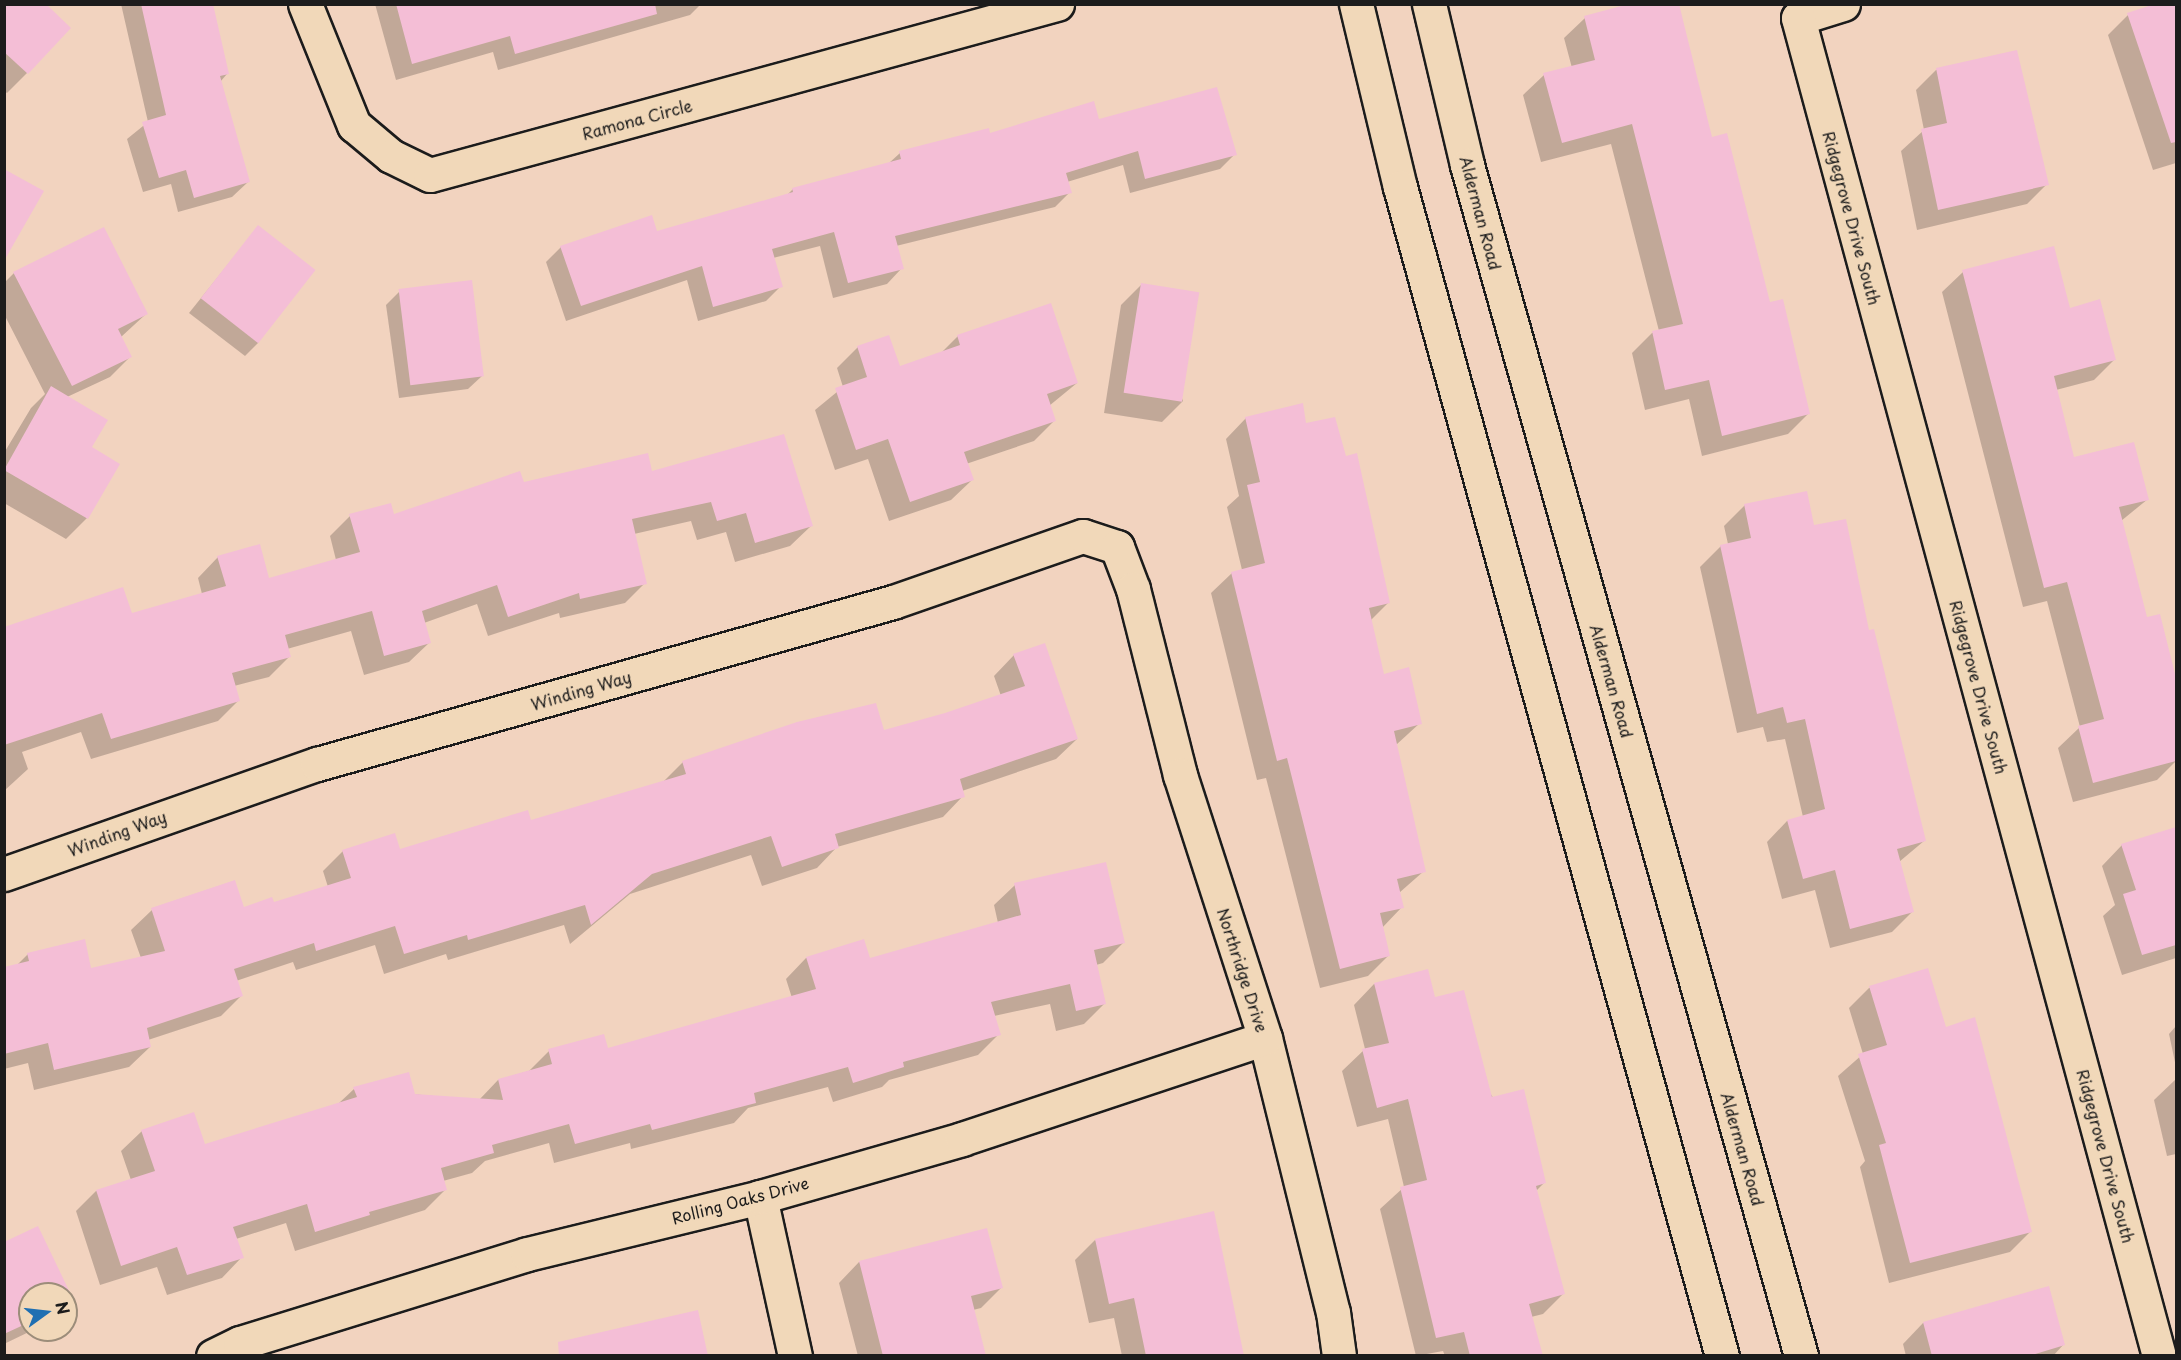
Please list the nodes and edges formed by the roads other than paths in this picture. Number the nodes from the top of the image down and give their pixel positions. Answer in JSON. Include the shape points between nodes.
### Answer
{"nodes":[{"id":1,"x":306,"y":4,"type":"edge"},
{"id":2,"x":1057,"y":4,"type":"edge"},
{"id":3,"x":1356,"y":4,"type":"edge"},
{"id":4,"x":1430,"y":4,"type":"edge"},
{"id":5,"x":1844,"y":4,"type":"edge"},
{"id":6,"x":1133,"y":589,"type":"joint"},
{"id":7,"x":4,"y":874,"type":"edge"},
{"id":8,"x":1265,"y":1038,"type":"junction"},
{"id":9,"x":760,"y":1197,"type":"junction"},
{"id":10,"x":232,"y":1351,"type":"edge"},
{"id":11,"x":795,"y":1356,"type":"edge"},
{"id":12,"x":1339,"y":1356,"type":"edge"},
{"id":13,"x":1722,"y":1356,"type":"edge"},
{"id":14,"x":1801,"y":1356,"type":"edge"},
{"id":15,"x":2159,"y":1356,"type":"edge"}],
"edges":[{"from":1,"to":2,"type":"street","name":"Ramona Circle","via":[[354,125],[391,156],[430,175]]},
{"from":3,"to":13,"type":"street","via":[[1400,187]]},
{"from":4,"to":14,"type":"street","name":"Alderman Road","via":[[1467,165]]},
{"from":5,"to":15,"type":"street","name":"Ridgegrove Drive South","via":[[1798,18]]},
{"from":6,"to":7,"type":"street","name":"Winding Way","via":[[1117,547],[1083,536],[893,602],[316,764]]},
{"from":6,"to":8,"type":"street","name":"Northridge Drive","via":[[1180,775]]},
{"from":8,"to":9,"type":"street","name":"Rolling Oaks Drive","via":[[962,1139]]},
{"from":8,"to":12,"type":"street","name":"Northridge Drive","via":[[1333,1312]]},
{"from":9,"to":10,"type":"street","name":"Rolling Oaks Drive","via":[[527,1254]]},
{"from":9,"to":11,"type":"street"}]}
